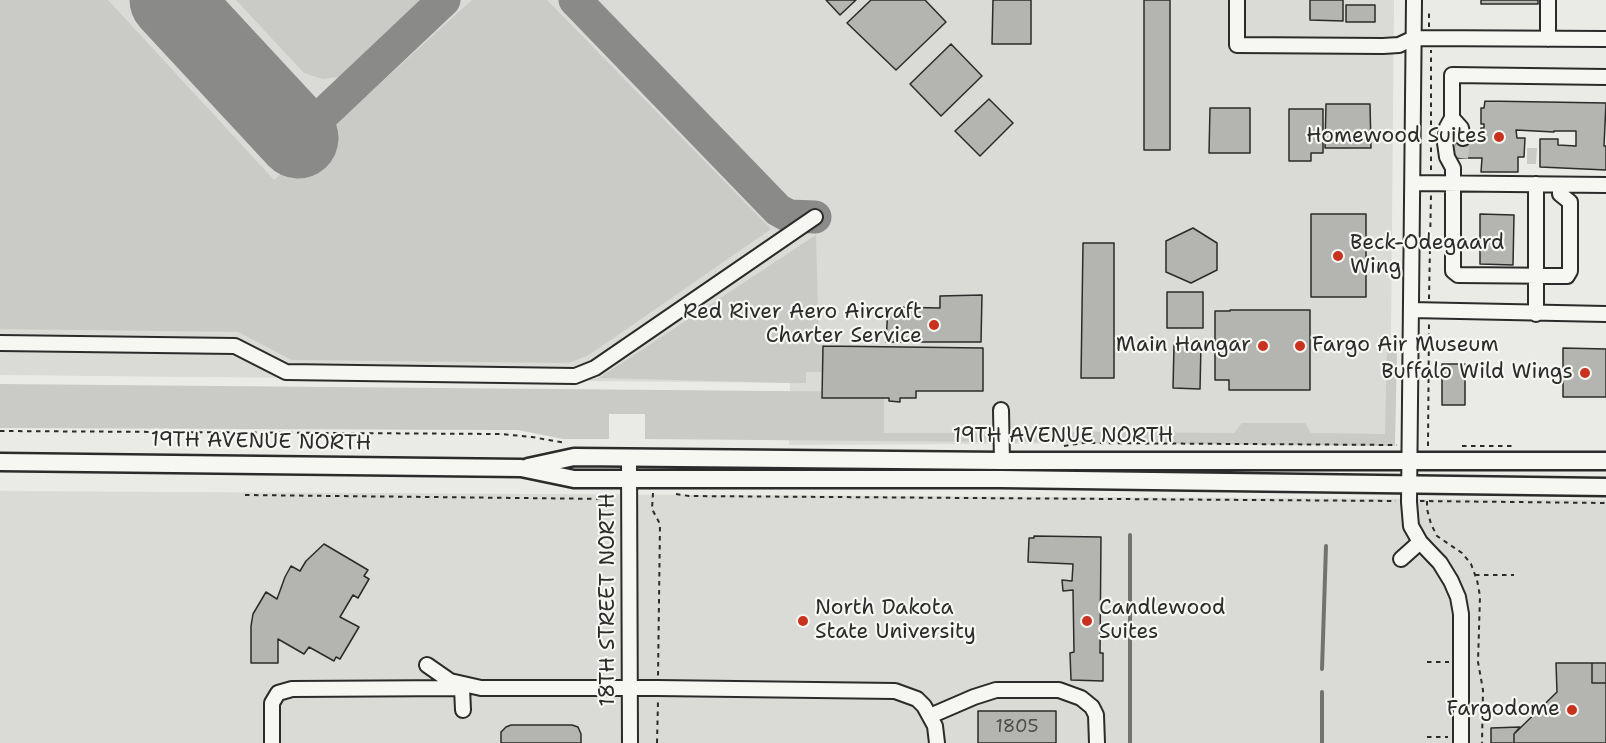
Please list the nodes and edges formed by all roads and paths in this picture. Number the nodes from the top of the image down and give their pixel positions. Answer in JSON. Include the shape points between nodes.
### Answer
{"nodes":[{"id":1,"x":1237,"y":0,"type":"edge"},
{"id":2,"x":1414,"y":0,"type":"edge"},
{"id":3,"x":1548,"y":0,"type":"edge"},
{"id":4,"x":1429,"y":11,"type":"dead end"},
{"id":5,"x":1414,"y":38,"type":"junction"},
{"id":6,"x":1429,"y":38,"type":"junction"},
{"id":7,"x":1548,"y":39,"type":"junction"},
{"id":8,"x":1606,"y":39,"type":"edge"},
{"id":9,"x":1606,"y":77,"type":"edge"},
{"id":10,"x":1452,"y":118,"type":"junction"},
{"id":11,"x":1463,"y":138,"type":"tunnel mouth"},
{"id":12,"x":1413,"y":183,"type":"junction"},
{"id":13,"x":1431,"y":183,"type":"junction"},
{"id":14,"x":1454,"y":184,"type":"junction"},
{"id":15,"x":1536,"y":184,"type":"junction"},
{"id":16,"x":1560,"y":185,"type":"junction"},
{"id":17,"x":1606,"y":185,"type":"edge"},
{"id":18,"x":815,"y":217,"type":"dead end"},
{"id":19,"x":1536,"y":276,"type":"junction"},
{"id":20,"x":1411,"y":310,"type":"junction"},
{"id":21,"x":1429,"y":311,"type":"junction"},
{"id":22,"x":1536,"y":314,"type":"junction"},
{"id":23,"x":1606,"y":314,"type":"edge"},
{"id":24,"x":0,"y":343,"type":"edge"},
{"id":25,"x":1001,"y":410,"type":"dead end"},
{"id":26,"x":0,"y":431,"type":"edge"},
{"id":27,"x":1193,"y":443,"type":"dead end"},
{"id":28,"x":576,"y":444,"type":"dead end"},
{"id":29,"x":1059,"y":446,"type":"dead end"},
{"id":30,"x":1428,"y":446,"type":"dead end"},
{"id":31,"x":629,"y":457,"type":"junction"},
{"id":32,"x":1411,"y":460,"type":"junction"},
{"id":33,"x":1002,"y":461,"type":"junction"},
{"id":34,"x":1606,"y":461,"type":"edge"},
{"id":35,"x":0,"y":462,"type":"edge"},
{"id":36,"x":521,"y":468,"type":"junction"},
{"id":37,"x":630,"y":478,"type":"junction"},
{"id":38,"x":1602,"y":483,"type":"edge"},
{"id":39,"x":1410,"y":484,"type":"junction"},
{"id":40,"x":657,"y":491,"type":"dead end"},
{"id":41,"x":668,"y":493,"type":"dead end"},
{"id":42,"x":245,"y":495,"type":"dead end"},
{"id":43,"x":611,"y":499,"type":"dead end"},
{"id":44,"x":1409,"y":502,"type":"junction"},
{"id":45,"x":1606,"y":503,"type":"edge"},
{"id":46,"x":1420,"y":542,"type":"junction"},
{"id":47,"x":1401,"y":559,"type":"dead end"},
{"id":48,"x":1475,"y":575,"type":"dead end"},
{"id":49,"x":1514,"y":575,"type":"dead end"},
{"id":50,"x":427,"y":664,"type":"dead end"},
{"id":51,"x":462,"y":688,"type":"junction"},
{"id":52,"x":481,"y":688,"type":"junction"},
{"id":53,"x":631,"y":688,"type":"junction"},
{"id":54,"x":657,"y":688,"type":"junction"},
{"id":55,"x":463,"y":710,"type":"dead end"},
{"id":56,"x":930,"y":716,"type":"junction"},
{"id":57,"x":272,"y":743,"type":"edge"},
{"id":58,"x":630,"y":743,"type":"edge"},
{"id":59,"x":657,"y":743,"type":"edge"},
{"id":60,"x":937,"y":743,"type":"edge"},
{"id":61,"x":1097,"y":743,"type":"edge"},
{"id":62,"x":1461,"y":743,"type":"edge"}],
"edges":[{"from":1,"to":5,"type":"street","via":[[1237,45],[1383,46],[1400,45]]},
{"from":2,"to":5,"type":"street"},
{"from":3,"to":7,"type":"street"},
{"from":4,"to":6,"type":"path"},
{"from":5,"to":6,"type":"street"},
{"from":5,"to":12,"type":"street"},
{"from":6,"to":7,"type":"street"},
{"from":6,"to":13,"type":"path"},
{"from":7,"to":8,"type":"street"},
{"from":9,"to":10,"type":"street","via":[[1452,75]]},
{"from":10,"to":11,"type":"street","via":[[1461,128]]},
{"from":10,"to":14,"type":"street","via":[[1445,143],[1447,156],[1457,163]]},
{"from":12,"to":13,"type":"street"},
{"from":12,"to":20,"type":"street"},
{"from":13,"to":14,"type":"street"},
{"from":13,"to":21,"type":"path"},
{"from":14,"to":15,"type":"street"},
{"from":14,"to":19,"type":"street","via":[[1454,271],[1458,275]]},
{"from":15,"to":16,"type":"street"},
{"from":15,"to":19,"type":"street"},
{"from":16,"to":17,"type":"street"},
{"from":16,"to":19,"type":"street","via":[[1560,194],[1570,202],[1570,271],[1567,276]]},
{"from":18,"to":24,"type":"street","via":[[595,368],[575,376],[286,372],[235,346]]},
{"from":19,"to":22,"type":"street"},
{"from":20,"to":21,"type":"street"},
{"from":20,"to":32,"type":"street"},
{"from":21,"to":22,"type":"street"},
{"from":21,"to":30,"type":"path"},
{"from":22,"to":23,"type":"street"},
{"from":25,"to":33,"type":"street"},
{"from":26,"to":28,"type":"path","via":[[501,434]]},
{"from":27,"to":29,"type":"path"},
{"from":31,"to":33,"type":"main road","name":"19TH AVENUE NORTH"},
{"from":31,"to":36,"type":"main road","name":"19TH AVENUE NORTH","via":[[574,457]]},
{"from":31,"to":37,"type":"street","name":"18TH STREET NORTH"},
{"from":32,"to":33,"type":"main road","name":"19TH AVENUE NORTH"},
{"from":32,"to":34,"type":"main road","name":"19TH AVENUE NORTH"},
{"from":32,"to":39,"type":"street"},
{"from":35,"to":36,"type":"main road","name":"19TH AVENUE NORTH"},
{"from":36,"to":37,"type":"main road","name":"19TH AVENUE NORTH","via":[[574,479]]},
{"from":37,"to":39,"type":"main road","name":"19TH AVENUE NORTH"},
{"from":37,"to":53,"type":"street","name":"18TH STREET NORTH"},
{"from":38,"to":39,"type":"main road","name":"19TH AVENUE NORTH"},
{"from":39,"to":44,"type":"street"},
{"from":40,"to":54,"type":"path","via":[[652,509],[660,524]]},
{"from":41,"to":44,"type":"path"},
{"from":42,"to":43,"type":"path"},
{"from":44,"to":45,"type":"path"},
{"from":44,"to":46,"type":"street","via":[[1411,526]]},
{"from":46,"to":47,"type":"street"},
{"from":46,"to":62,"type":"street","via":[[1440,563],[1458,597]]},
{"from":48,"to":49,"type":"path"},
{"from":50,"to":52,"type":"street","via":[[450,681]]},
{"from":51,"to":52,"type":"street"},
{"from":51,"to":55,"type":"street"},
{"from":51,"to":57,"type":"street","via":[[292,689],[278,693],[272,702]]},
{"from":52,"to":53,"type":"street"},
{"from":53,"to":54,"type":"street"},
{"from":53,"to":58,"type":"street","name":"18TH STREET NORTH"},
{"from":54,"to":56,"type":"street","via":[[895,691],[917,699]]},
{"from":54,"to":59,"type":"path"},
{"from":56,"to":60,"type":"street"},
{"from":56,"to":61,"type":"street","via":[[996,690],[1059,690],[1092,707]]}]}
